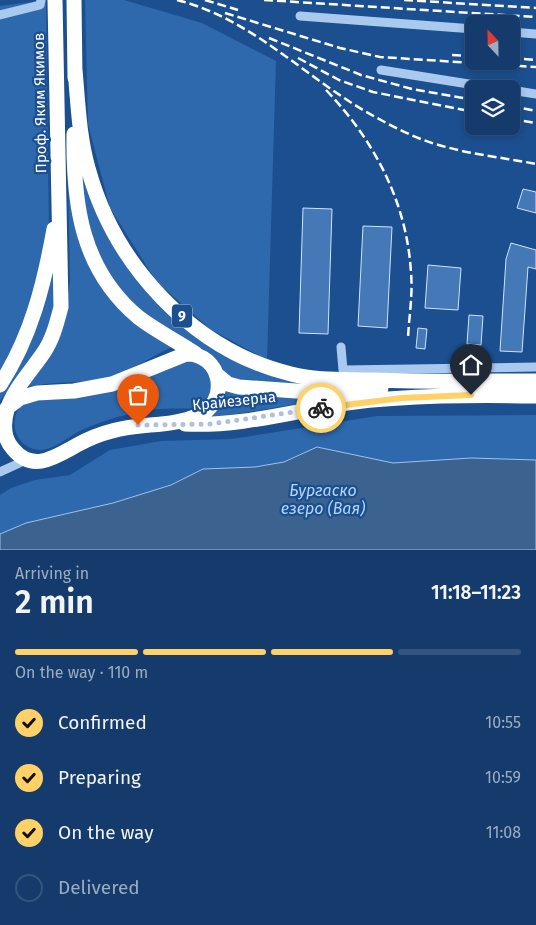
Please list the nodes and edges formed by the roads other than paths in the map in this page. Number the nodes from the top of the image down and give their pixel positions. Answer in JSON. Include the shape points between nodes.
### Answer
{"nodes":[{"id":1,"x":41,"y":0,"type":"edge"},
{"id":2,"x":56,"y":0,"type":"edge"},
{"id":3,"x":74,"y":0,"type":"edge"},
{"id":4,"x":0,"y":15,"type":"edge"},
{"id":5,"x":300,"y":16,"type":"dead end"},
{"id":6,"x":465,"y":28,"type":"edge"},
{"id":7,"x":520,"y":33,"type":"edge"},
{"id":8,"x":536,"y":34,"type":"edge"},
{"id":9,"x":75,"y":70,"type":"junction"},
{"id":10,"x":381,"y":70,"type":"dead end"},
{"id":11,"x":465,"y":83,"type":"edge"},
{"id":12,"x":520,"y":91,"type":"edge"},
{"id":13,"x":536,"y":94,"type":"edge"},
{"id":14,"x":59,"y":206,"type":"junction"},
{"id":15,"x":341,"y":347,"type":"dead end"},
{"id":16,"x":196,"y":354,"type":"junction"},
{"id":17,"x":536,"y":367,"type":"edge"},
{"id":18,"x":216,"y":374,"type":"junction"},
{"id":19,"x":536,"y":381,"type":"edge"},
{"id":20,"x":442,"y":382,"type":"junction"},
{"id":21,"x":0,"y":385,"type":"edge"},
{"id":22,"x":536,"y":396,"type":"edge"},
{"id":23,"x":4,"y":412,"type":"edge"},
{"id":24,"x":174,"y":424,"type":"junction"},
{"id":25,"x":26,"y":460,"type":"junction"},
{"id":26,"x":0,"y":472,"type":"edge"}],
"edges":[{"from":1,"to":4,"type":"street","via":[[40,5]]},
{"from":2,"to":14,"type":"highway","name":"Проф. Яким Якимов"},
{"from":3,"to":9,"type":"highway","number":"9"},
{"from":5,"to":6,"type":"street"},
{"from":7,"to":8,"type":"street"},
{"from":9,"to":16,"type":"highway","via":[[75,186],[85,240],[102,275],[121,300],[157,330]]},
{"from":9,"to":20,"type":"highway","number":"9","via":[[84,149],[105,214],[132,262],[150,285],[185,318],[215,341],[241,355],[290,374],[318,379]]},
{"from":10,"to":11,"type":"street"},
{"from":12,"to":13,"type":"street"},
{"from":14,"to":21,"type":"highway","via":[[37,307],[23,345]]},
{"from":14,"to":23,"type":"highway","via":[[62,306],[45,350]]},
{"from":15,"to":17,"type":"street","via":[[343,370]]},
{"from":16,"to":18,"type":"highway","via":[[207,360]]},
{"from":16,"to":23,"type":"highway","via":[[176,356],[129,378],[94,388],[27,395]]},
{"from":18,"to":20,"type":"highway","via":[[233,386],[324,393]]},
{"from":18,"to":24,"type":"highway","via":[[219,390],[209,409]]},
{"from":19,"to":20,"type":"highway","number":"9"},
{"from":22,"to":24,"type":"highway","name":"Крайезерна","via":[[402,398],[211,424]]},
{"from":23,"to":25,"type":"highway","via":[[5,435],[11,447]]},
{"from":24,"to":25,"type":"highway","name":"Крайезерна","via":[[138,425],[110,431],[48,461]]},
{"from":25,"to":26,"type":"street"}]}
